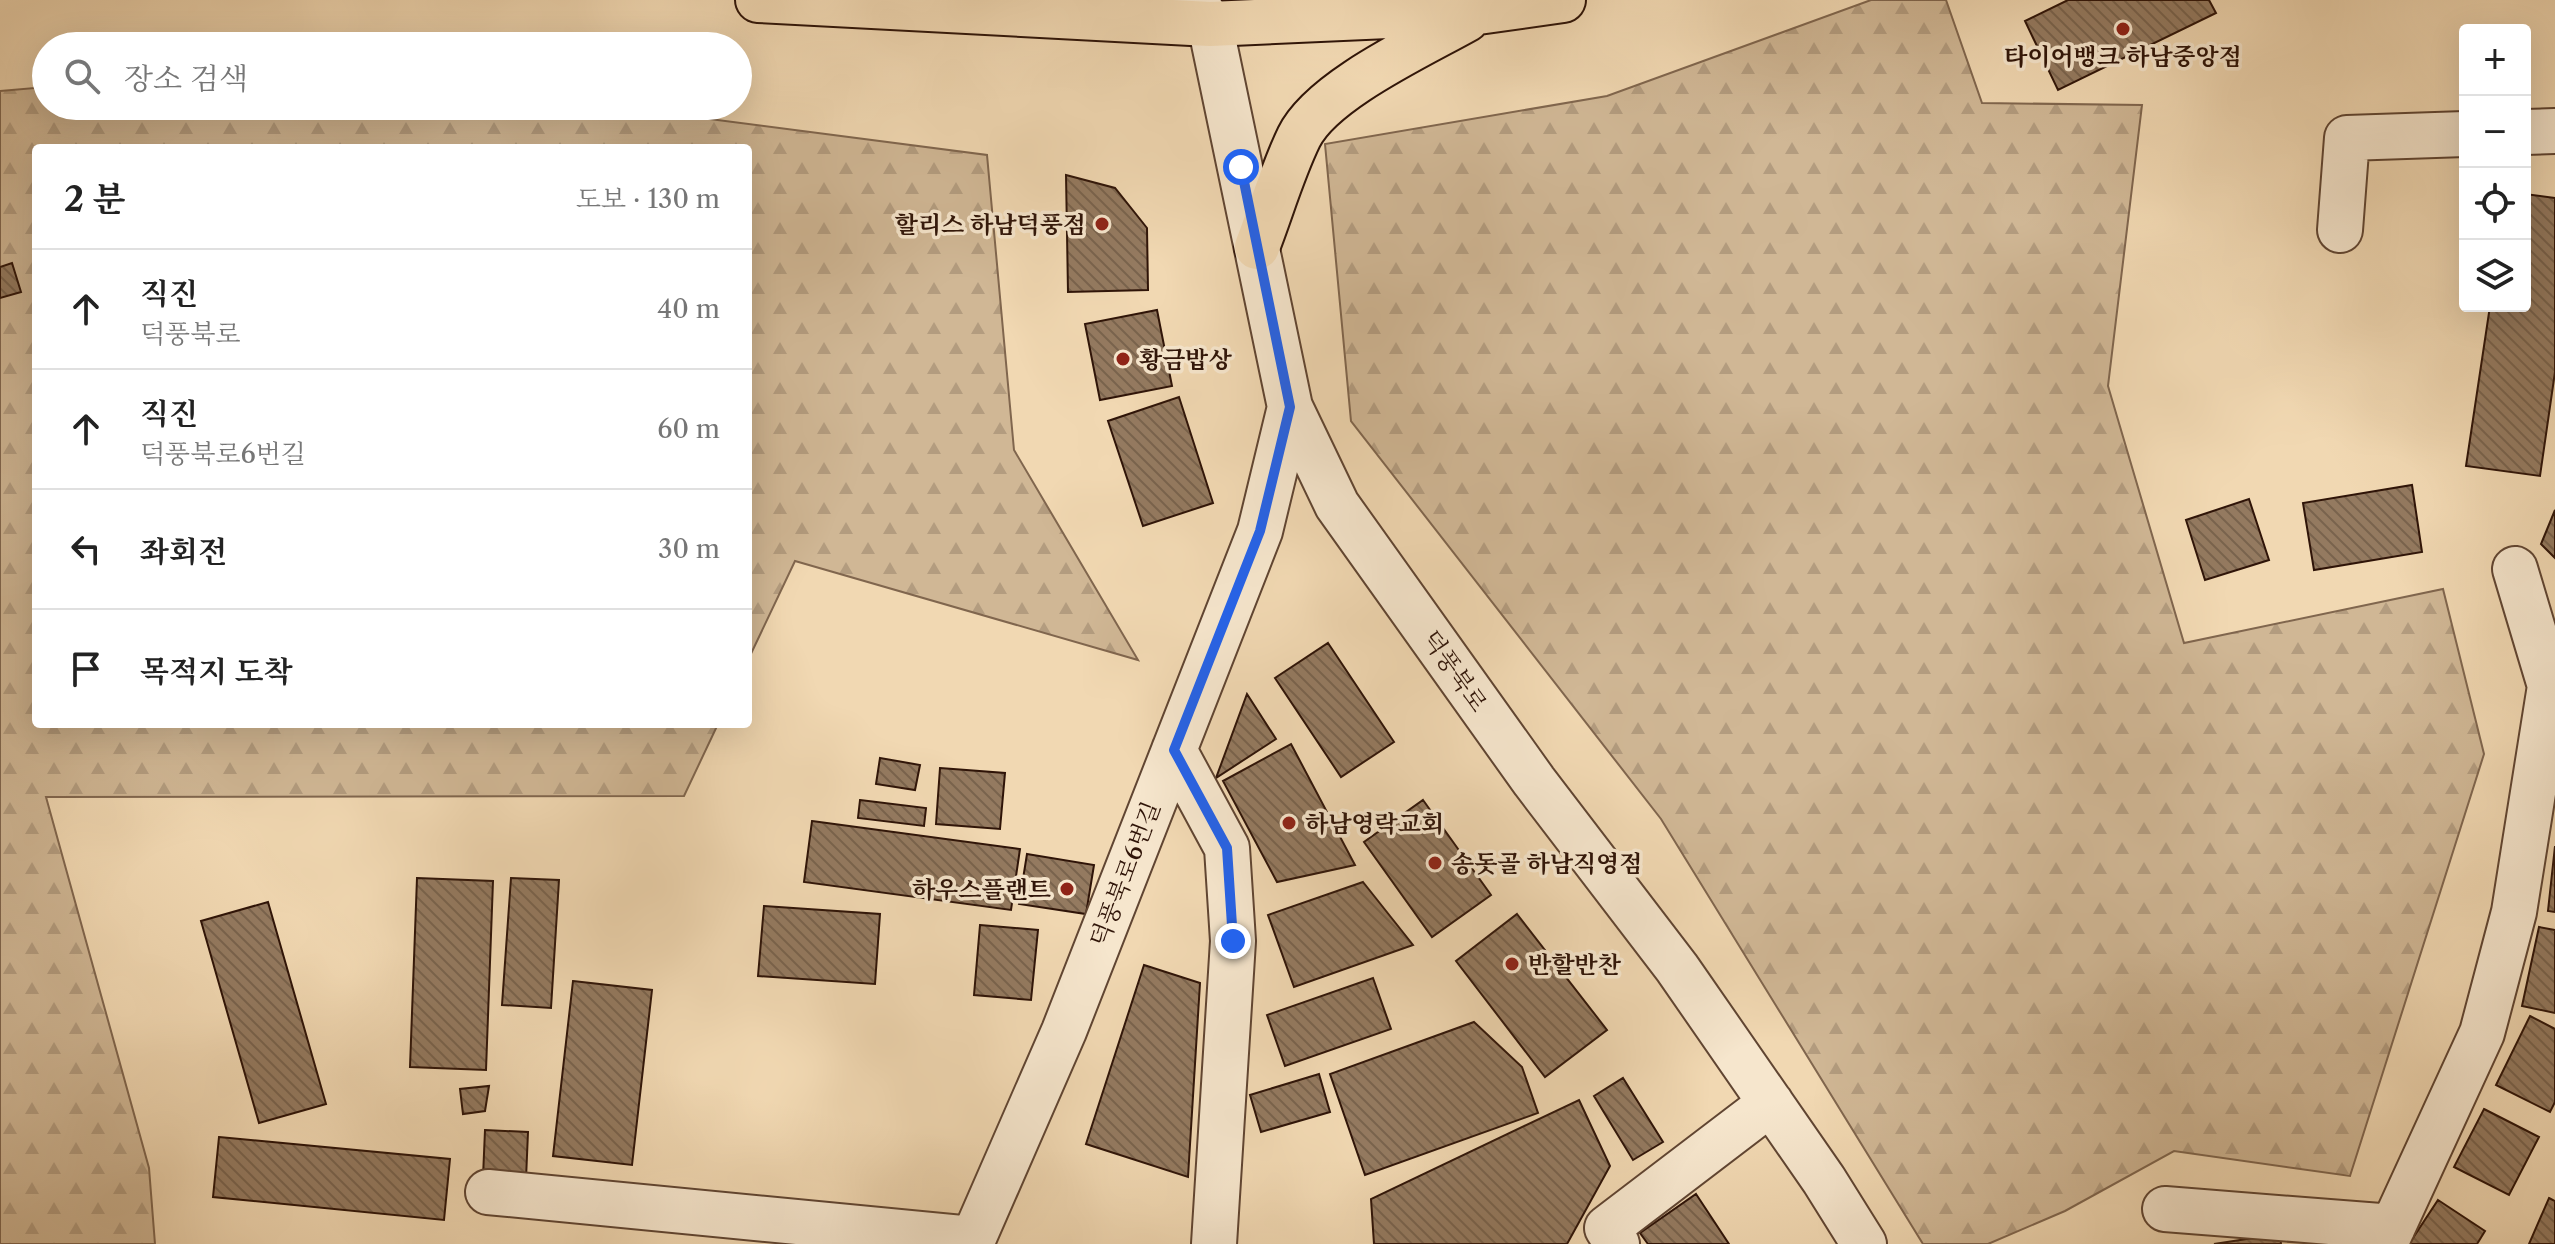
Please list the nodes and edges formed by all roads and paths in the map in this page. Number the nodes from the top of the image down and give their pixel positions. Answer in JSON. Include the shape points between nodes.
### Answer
{"nodes":[{"id":1,"x":758,"y":0,"type":"edge"},
{"id":2,"x":1563,"y":0,"type":"edge"},
{"id":3,"x":1202,"y":12,"type":"edge"},
{"id":4,"x":1478,"y":12,"type":"junction"},
{"id":5,"x":2555,"y":131,"type":"edge"},
{"id":6,"x":2531,"y":132,"type":"edge"},
{"id":7,"x":2459,"y":134,"type":"edge"},
{"id":8,"x":2340,"y":230,"type":"dead end"},
{"id":9,"x":1257,"y":247,"type":"junction"},
{"id":10,"x":1290,"y":407,"type":"junction"},
{"id":11,"x":2515,"y":569,"type":"dead end"},
{"id":12,"x":2553,"y":686,"type":"edge"},
{"id":13,"x":1174,"y":750,"type":"junction"},
{"id":14,"x":1771,"y":1103,"type":"junction"},
{"id":15,"x":488,"y":1192,"type":"dead end"},
{"id":16,"x":2165,"y":1209,"type":"dead end"},
{"id":17,"x":2389,"y":1236,"type":"edge"},
{"id":18,"x":972,"y":1242,"type":"edge"},
{"id":19,"x":1214,"y":1244,"type":"edge"},
{"id":20,"x":1617,"y":1244,"type":"edge"},
{"id":21,"x":1864,"y":1244,"type":"edge"}],
"edges":[{"from":1,"to":3,"type":"main road"},
{"from":2,"to":4,"type":"main road"},
{"from":3,"to":4,"type":"main road"},
{"from":3,"to":9,"type":"street","name":"덕풍북로"},
{"from":4,"to":9,"type":"main road","via":[[1330,100],[1300,135]]},
{"from":5,"to":6,"type":"street"},
{"from":7,"to":8,"type":"street","via":[[2347,138]]},
{"from":9,"to":10,"type":"street","name":"덕풍북로"},
{"from":10,"to":13,"type":"street","name":"덕풍북로6번길","via":[[1260,531]]},
{"from":10,"to":14,"type":"street","name":"덕풍북로","via":[[1337,505]]},
{"from":11,"to":12,"type":"street"},
{"from":12,"to":17,"type":"street","via":[[2514,912],[2482,1033]]},
{"from":13,"to":18,"type":"street","name":"덕풍북로6번길","via":[[1064,1031]]},
{"from":13,"to":19,"type":"street","via":[[1227,848],[1233,941]]},
{"from":14,"to":20,"type":"street","via":[[1607,1228]]},
{"from":14,"to":21,"type":"street","name":"덕풍북로"},
{"from":15,"to":18,"type":"street"},
{"from":16,"to":17,"type":"street"}]}
